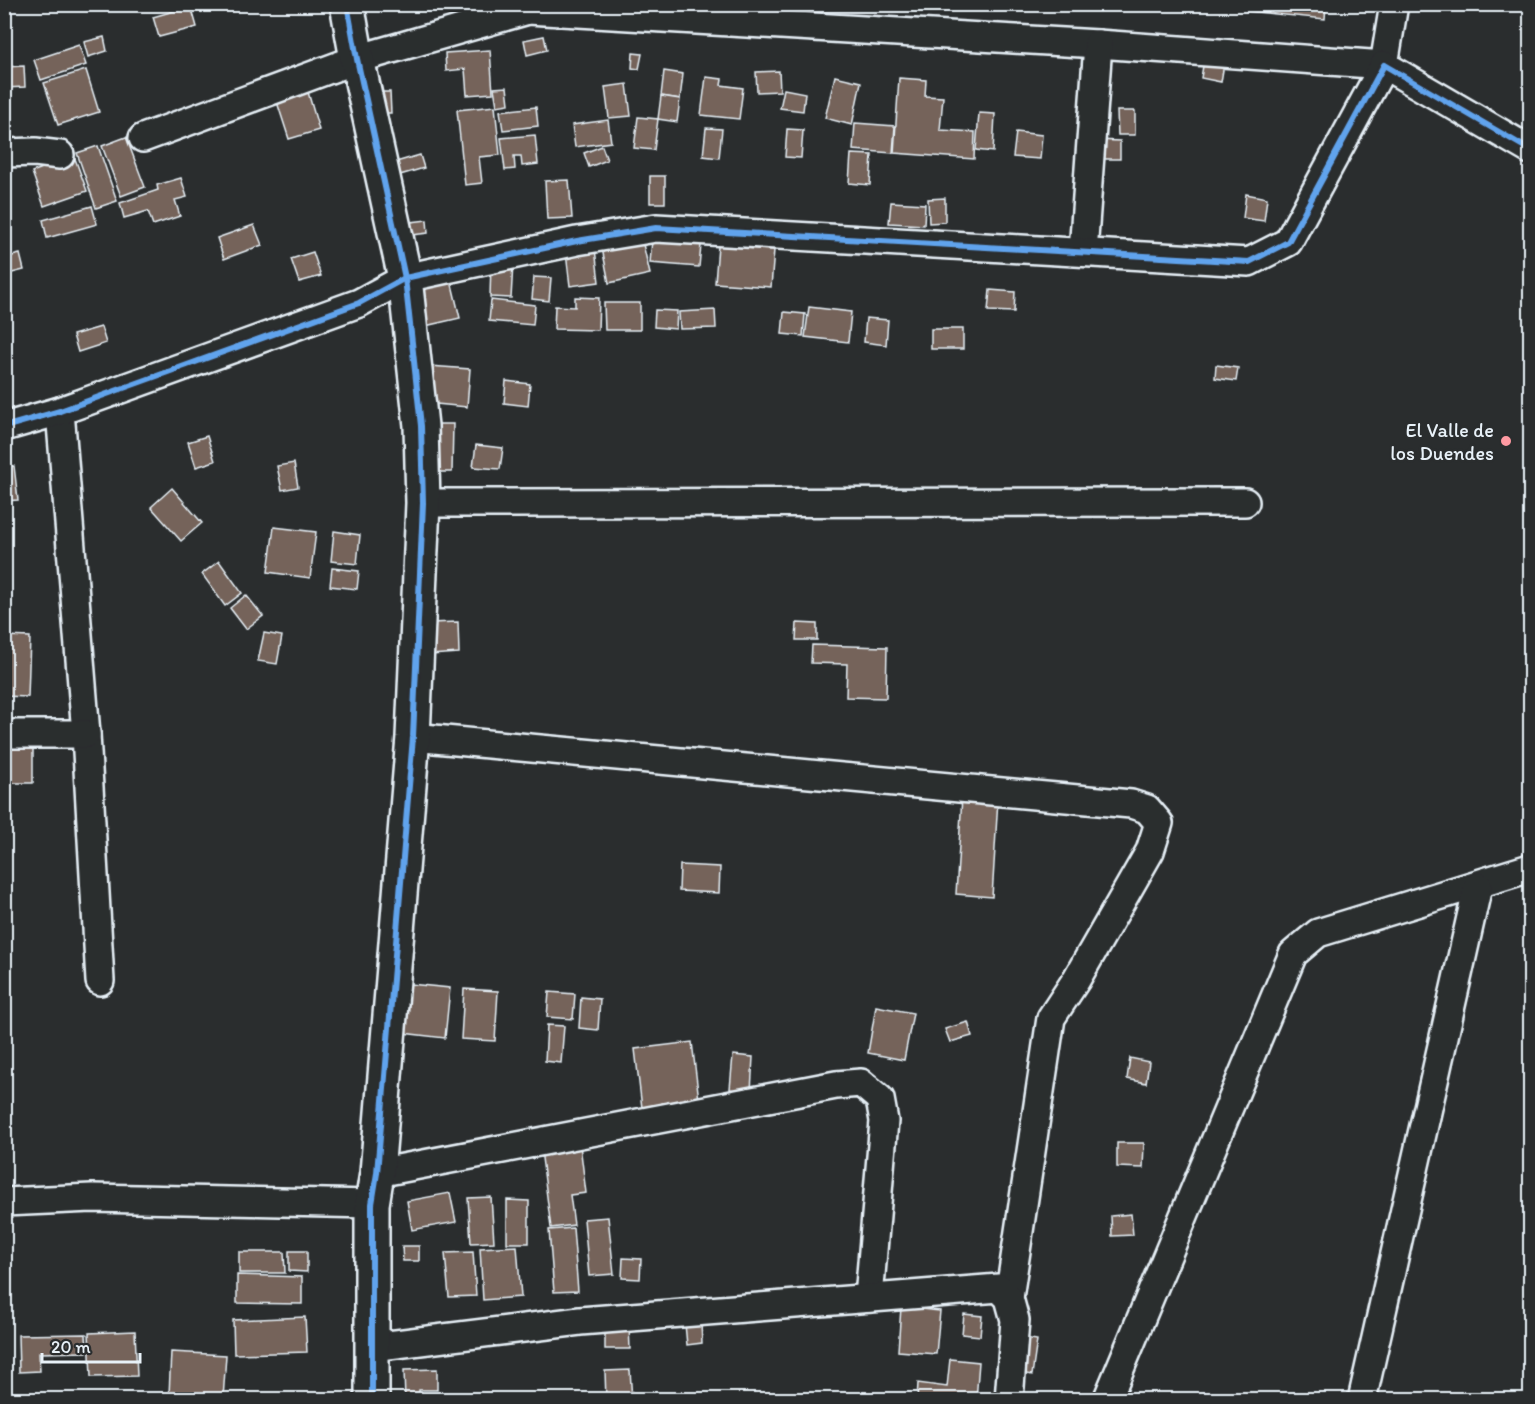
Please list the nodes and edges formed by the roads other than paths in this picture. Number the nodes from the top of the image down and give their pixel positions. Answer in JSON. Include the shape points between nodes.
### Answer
{"nodes":[{"id":1,"x":347,"y":4,"type":"edge"},
{"id":2,"x":1394,"y":4,"type":"edge"},
{"id":3,"x":1098,"y":44,"type":"junction"},
{"id":4,"x":357,"y":59,"type":"junction"},
{"id":5,"x":1384,"y":65,"type":"junction"},
{"id":6,"x":143,"y":138,"type":"dead end"},
{"id":7,"x":1530,"y":150,"type":"edge"},
{"id":8,"x":4,"y":153,"type":"edge"},
{"id":9,"x":60,"y":155,"type":"dead end"},
{"id":10,"x":1083,"y":252,"type":"junction"},
{"id":11,"x":405,"y":278,"type":"junction"},
{"id":12,"x":60,"y":411,"type":"junction"},
{"id":13,"x":4,"y":427,"type":"edge"},
{"id":14,"x":1245,"y":502,"type":"dead end"},
{"id":15,"x":423,"y":503,"type":"junction"},
{"id":16,"x":4,"y":734,"type":"edge"},
{"id":17,"x":86,"y":734,"type":"junction"},
{"id":18,"x":413,"y":737,"type":"junction"},
{"id":19,"x":1530,"y":868,"type":"edge"},
{"id":20,"x":1478,"y":886,"type":"junction"},
{"id":21,"x":100,"y":981,"type":"dead end"},
{"id":22,"x":375,"y":1189,"type":"junction"},
{"id":23,"x":4,"y":1202,"type":"edge"},
{"id":24,"x":869,"y":1298,"type":"junction"},
{"id":25,"x":1009,"y":1298,"type":"junction"},
{"id":26,"x":372,"y":1347,"type":"junction"},
{"id":27,"x":372,"y":1400,"type":"edge"},
{"id":28,"x":1009,"y":1400,"type":"edge"},
{"id":29,"x":1107,"y":1400,"type":"edge"},
{"id":30,"x":1362,"y":1400,"type":"edge"}],
"edges":[{"from":1,"to":4,"type":"street"},
{"from":2,"to":5,"type":"street"},
{"from":3,"to":4,"type":"street","via":[[528,10]]},
{"from":3,"to":5,"type":"street"},
{"from":3,"to":10,"type":"street"},
{"from":4,"to":6,"type":"street"},
{"from":4,"to":11,"type":"street"},
{"from":5,"to":7,"type":"street"},
{"from":5,"to":10,"type":"street","via":[[1288,242],[1249,262]]},
{"from":8,"to":9,"type":"street"},
{"from":10,"to":11,"type":"street","via":[[656,228]]},
{"from":11,"to":12,"type":"street","via":[[359,303]]},
{"from":11,"to":15,"type":"street","via":[[421,426]]},
{"from":12,"to":13,"type":"street"},
{"from":12,"to":17,"type":"street"},
{"from":14,"to":15,"type":"street"},
{"from":15,"to":18,"type":"street"},
{"from":16,"to":17,"type":"street"},
{"from":17,"to":21,"type":"street"},
{"from":18,"to":22,"type":"street"},
{"from":18,"to":25,"type":"street","via":[[1131,804],[1147,809],[1159,823],[1150,851],[1051,1018]]},
{"from":19,"to":20,"type":"street"},
{"from":20,"to":29,"type":"street","via":[[1318,933],[1293,954]]},
{"from":20,"to":30,"type":"street"},
{"from":22,"to":23,"type":"street"},
{"from":22,"to":24,"type":"street","via":[[836,1085],[861,1083],[880,1099],[884,1121]]},
{"from":22,"to":26,"type":"street"},
{"from":24,"to":25,"type":"street","via":[[999,1288]]},
{"from":24,"to":26,"type":"street","via":[[580,1321]]},
{"from":25,"to":28,"type":"street","via":[[1015,1332]]},
{"from":26,"to":27,"type":"street"}]}
